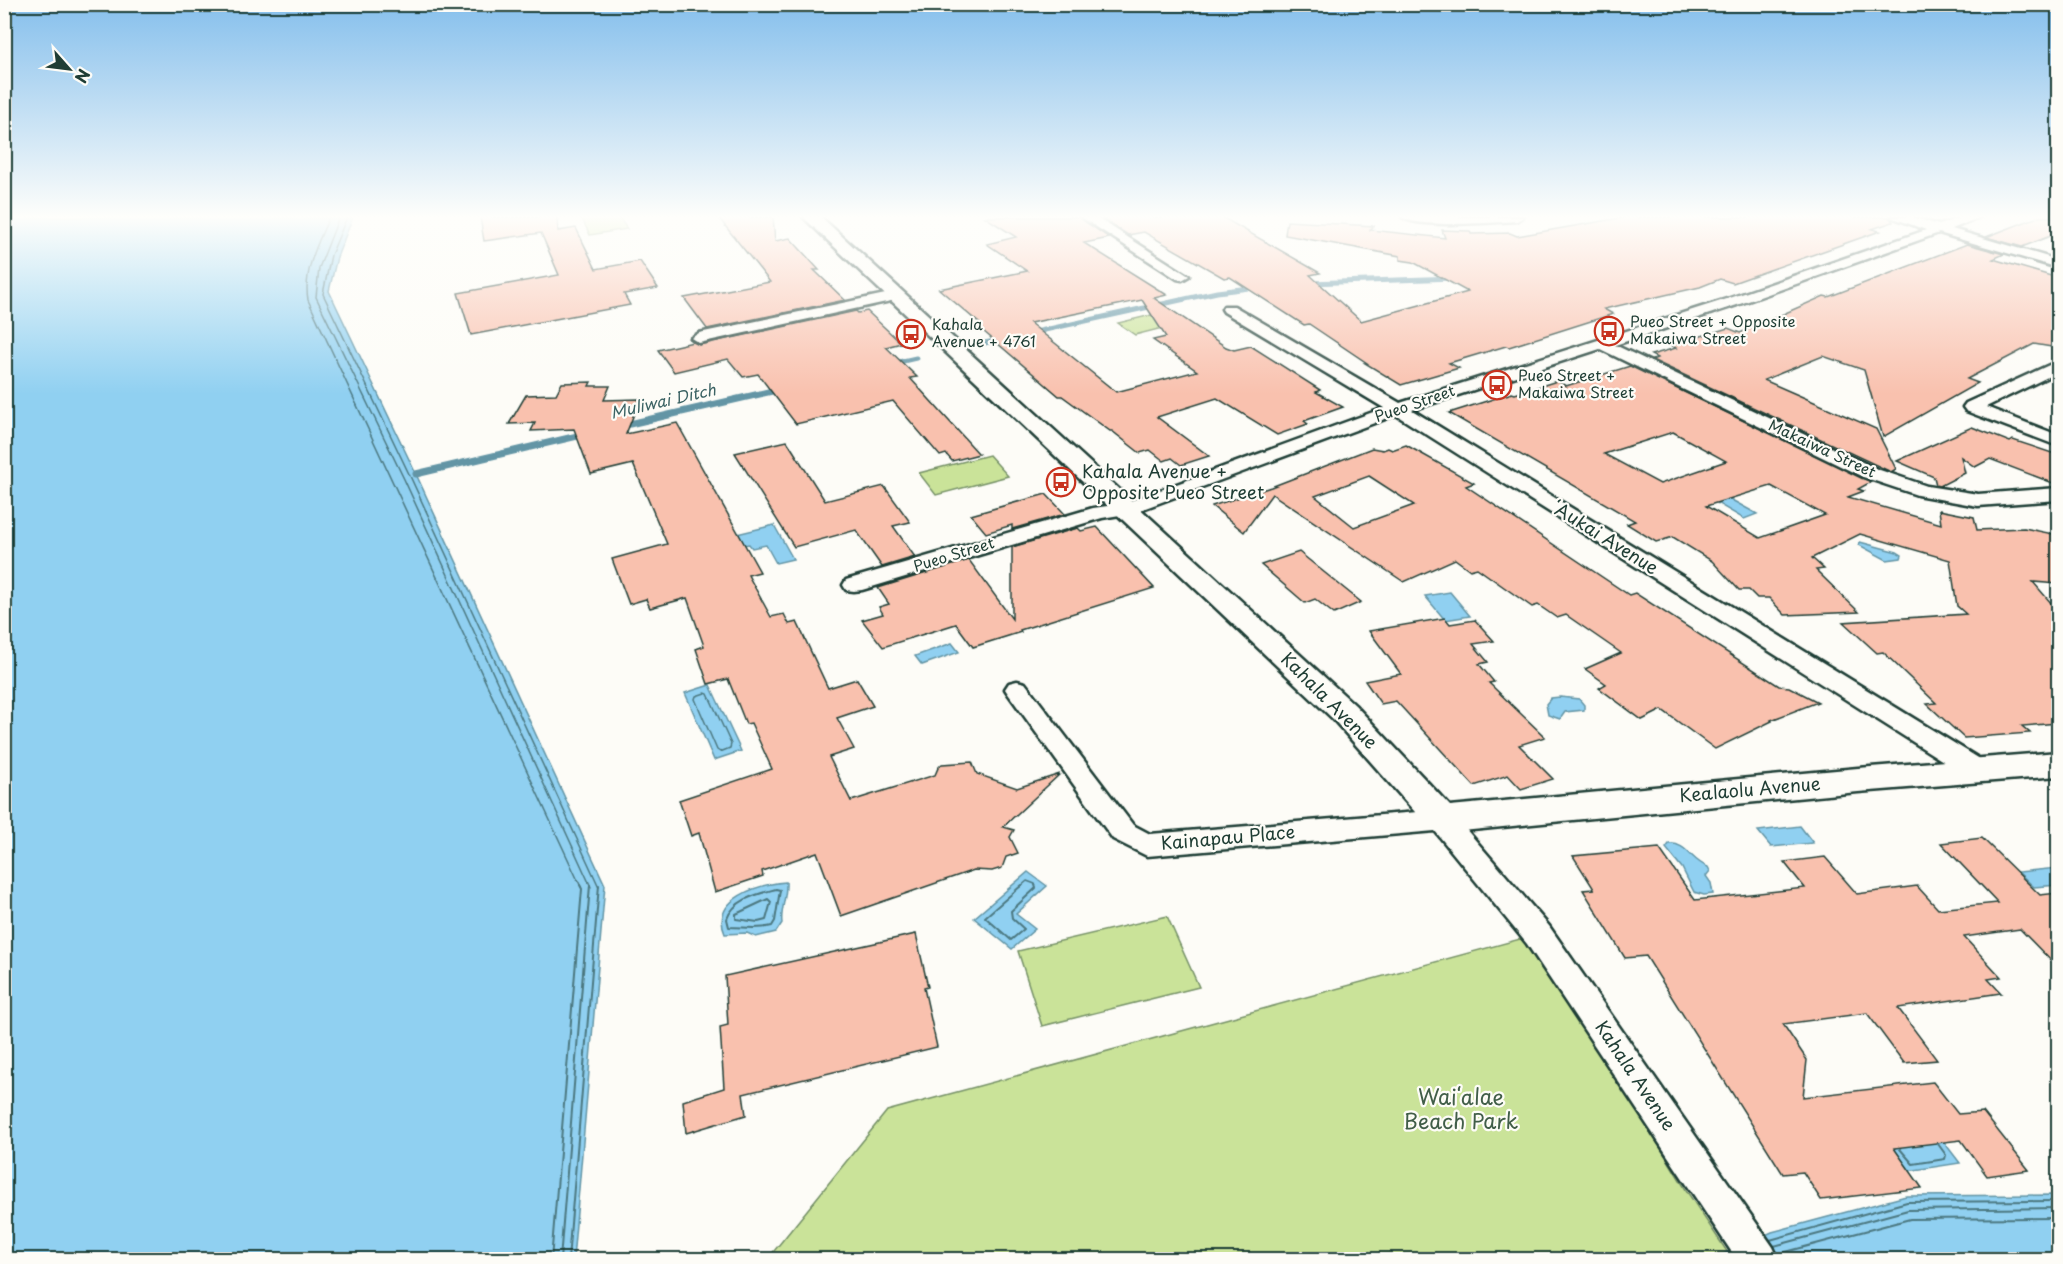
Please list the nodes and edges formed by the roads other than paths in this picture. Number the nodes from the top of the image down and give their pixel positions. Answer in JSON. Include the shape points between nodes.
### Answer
{"nodes":[{"id":1,"x":874,"y":276,"type":"edge"},
{"id":2,"x":1806,"y":276,"type":"edge"},
{"id":3,"x":895,"y":296,"type":"junction"},
{"id":4,"x":1229,"y":309,"type":"dead end"},
{"id":5,"x":699,"y":338,"type":"dead end"},
{"id":6,"x":1599,"y":343,"type":"junction"},
{"id":7,"x":2058,"y":366,"type":"edge"},
{"id":8,"x":1398,"y":409,"type":"junction"},
{"id":9,"x":2058,"y":441,"type":"edge"},
{"id":10,"x":2058,"y":494,"type":"edge"},
{"id":11,"x":1125,"y":509,"type":"junction"},
{"id":12,"x":854,"y":585,"type":"dead end"},
{"id":13,"x":1017,"y":689,"type":"dead end"},
{"id":14,"x":2058,"y":764,"type":"edge"},
{"id":15,"x":1978,"y":771,"type":"junction"},
{"id":16,"x":1442,"y":820,"type":"junction"},
{"id":17,"x":1760,"y":1260,"type":"edge"}],
"edges":[{"from":1,"to":3,"type":"street","name":"Kahala Avenue"},
{"from":2,"to":6,"type":"street","name":"Pueo Street"},
{"from":3,"to":5,"type":"street"},
{"from":3,"to":11,"type":"street","name":"Kahala Avenue"},
{"from":4,"to":8,"type":"street","name":"ʻAukai Avenue"},
{"from":6,"to":8,"type":"street","name":"Pueo Street"},
{"from":6,"to":10,"type":"street","name":"Makaiwa Street","via":[[1870,473],[1924,491],[1978,500]]},
{"from":7,"to":9,"type":"street","via":[[1972,407]]},
{"from":8,"to":11,"type":"street","name":"Pueo Street"},
{"from":8,"to":15,"type":"street","name":"ʻAukai Avenue"},
{"from":11,"to":12,"type":"street","name":"Pueo Street","via":[[1100,512]]},
{"from":11,"to":16,"type":"street","name":"Kahala Avenue","via":[[1344,712]]},
{"from":13,"to":16,"type":"street","name":"Kainapau Place","via":[[1123,832],[1147,845]]},
{"from":14,"to":15,"type":"street","name":"Kealaolu Avenue"},
{"from":15,"to":16,"type":"street","name":"Kealaolu Avenue"},
{"from":16,"to":17,"type":"street","name":"Kahala Avenue","via":[[1538,935]]}]}
